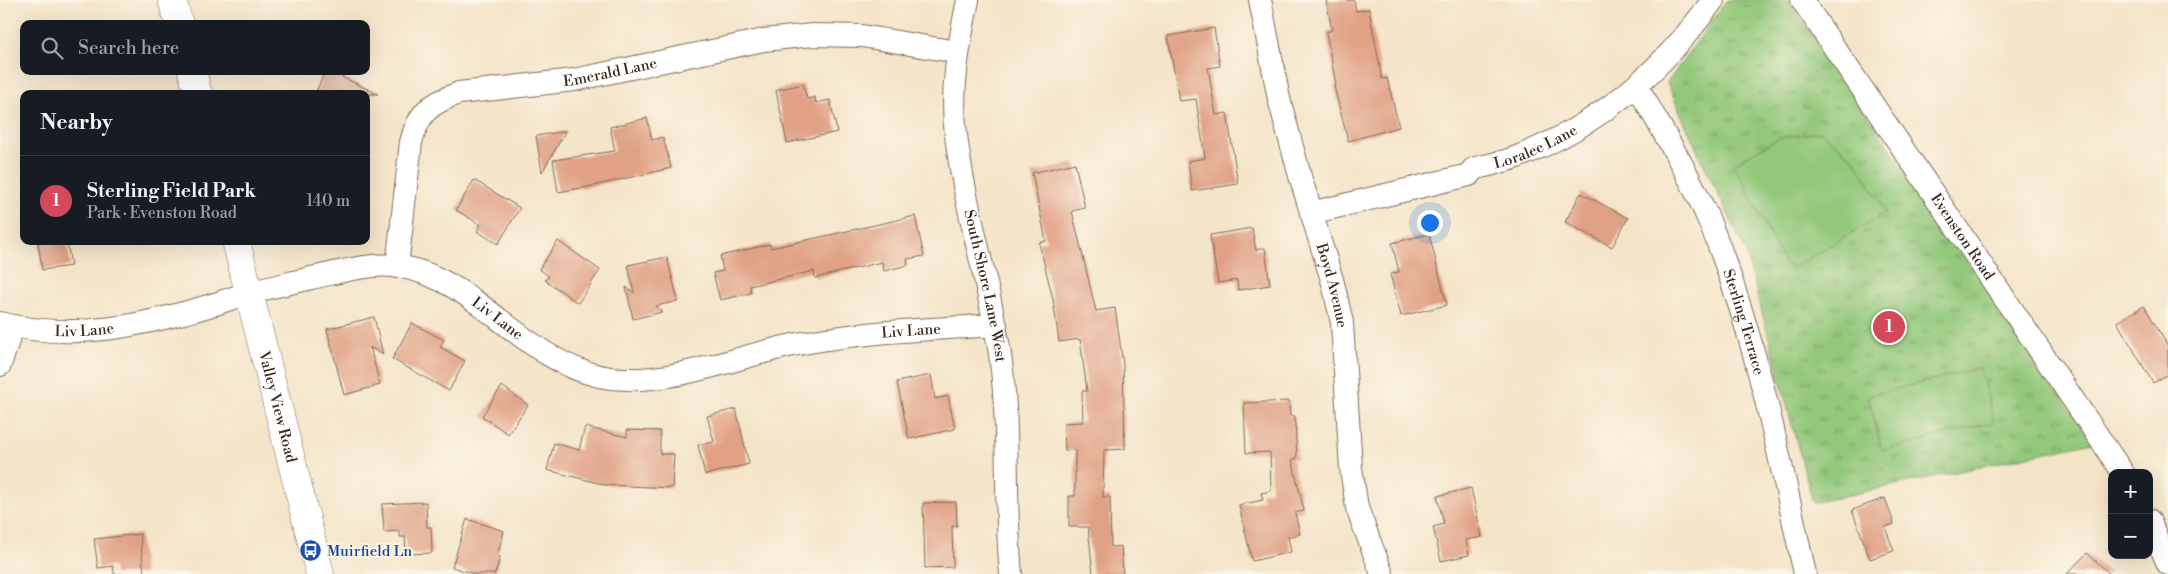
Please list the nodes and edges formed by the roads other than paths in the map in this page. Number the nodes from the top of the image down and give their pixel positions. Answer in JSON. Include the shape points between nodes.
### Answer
{"nodes":[{"id":1,"x":172,"y":0,"type":"edge"},
{"id":2,"x":968,"y":0,"type":"edge"},
{"id":3,"x":1260,"y":0,"type":"edge"},
{"id":4,"x":1713,"y":0,"type":"edge"},
{"id":5,"x":1802,"y":0,"type":"edge"},
{"id":6,"x":178,"y":20,"type":"edge"},
{"id":7,"x":957,"y":52,"type":"junction"},
{"id":8,"x":193,"y":75,"type":"edge"},
{"id":9,"x":1636,"y":86,"type":"junction"},
{"id":10,"x":197,"y":90,"type":"edge"},
{"id":11,"x":1311,"y":213,"type":"junction"},
{"id":12,"x":237,"y":245,"type":"edge"},
{"id":13,"x":397,"y":267,"type":"junction"},
{"id":14,"x":249,"y":293,"type":"junction"},
{"id":15,"x":7,"y":325,"type":"edge"},
{"id":16,"x":996,"y":326,"type":"junction"},
{"id":17,"x":0,"y":365,"type":"edge"},
{"id":18,"x":2120,"y":469,"type":"edge"},
{"id":19,"x":2153,"y":529,"type":"edge"},
{"id":20,"x":2168,"y":564,"type":"edge"},
{"id":21,"x":320,"y":574,"type":"edge"},
{"id":22,"x":1011,"y":574,"type":"edge"},
{"id":23,"x":1382,"y":574,"type":"edge"},
{"id":24,"x":1805,"y":574,"type":"edge"}],
"edges":[{"from":1,"to":6,"type":"street"},
{"from":2,"to":7,"type":"street","name":"South Shore Lane West"},
{"from":3,"to":11,"type":"street","name":"Boyd Avenue","via":[[1279,99]]},
{"from":4,"to":9,"type":"street","name":"Loralee Lane","via":[[1687,36]]},
{"from":5,"to":18,"type":"street","name":"Evenston Road"},
{"from":7,"to":13,"type":"street","name":"Emerald Lane","via":[[862,36],[813,35],[764,40],[574,80],[459,94],[441,100],[426,110],[416,124],[411,142]]},
{"from":7,"to":16,"type":"street","name":"South Shore Lane West","via":[[956,134]]},
{"from":8,"to":10,"type":"street"},
{"from":9,"to":11,"type":"street","name":"Loralee Lane","via":[[1595,118],[1516,157],[1473,169],[1469,174]]},
{"from":9,"to":24,"type":"street","name":"Sterling Terrace","via":[[1671,145],[1709,222],[1740,302],[1764,387]]},
{"from":11,"to":23,"type":"street","name":"Boyd Avenue","via":[[1342,323],[1351,468],[1357,508]]},
{"from":12,"to":14,"type":"street","name":"Valley View Road"},
{"from":13,"to":14,"type":"street","name":"Liv Lane","via":[[365,268]]},
{"from":13,"to":16,"type":"street","name":"Liv Lane","via":[[440,280],[471,298],[564,364],[598,376],[633,380],[668,376],[832,338]]},
{"from":14,"to":15,"type":"street","name":"Liv Lane","via":[[141,324],[91,331],[39,331]]},
{"from":14,"to":21,"type":"street","name":"Valley View Road"},
{"from":15,"to":17,"type":"street"},
{"from":16,"to":22,"type":"street","name":"South Shore Lane West","via":[[1005,420]]},
{"from":19,"to":20,"type":"street"}]}
